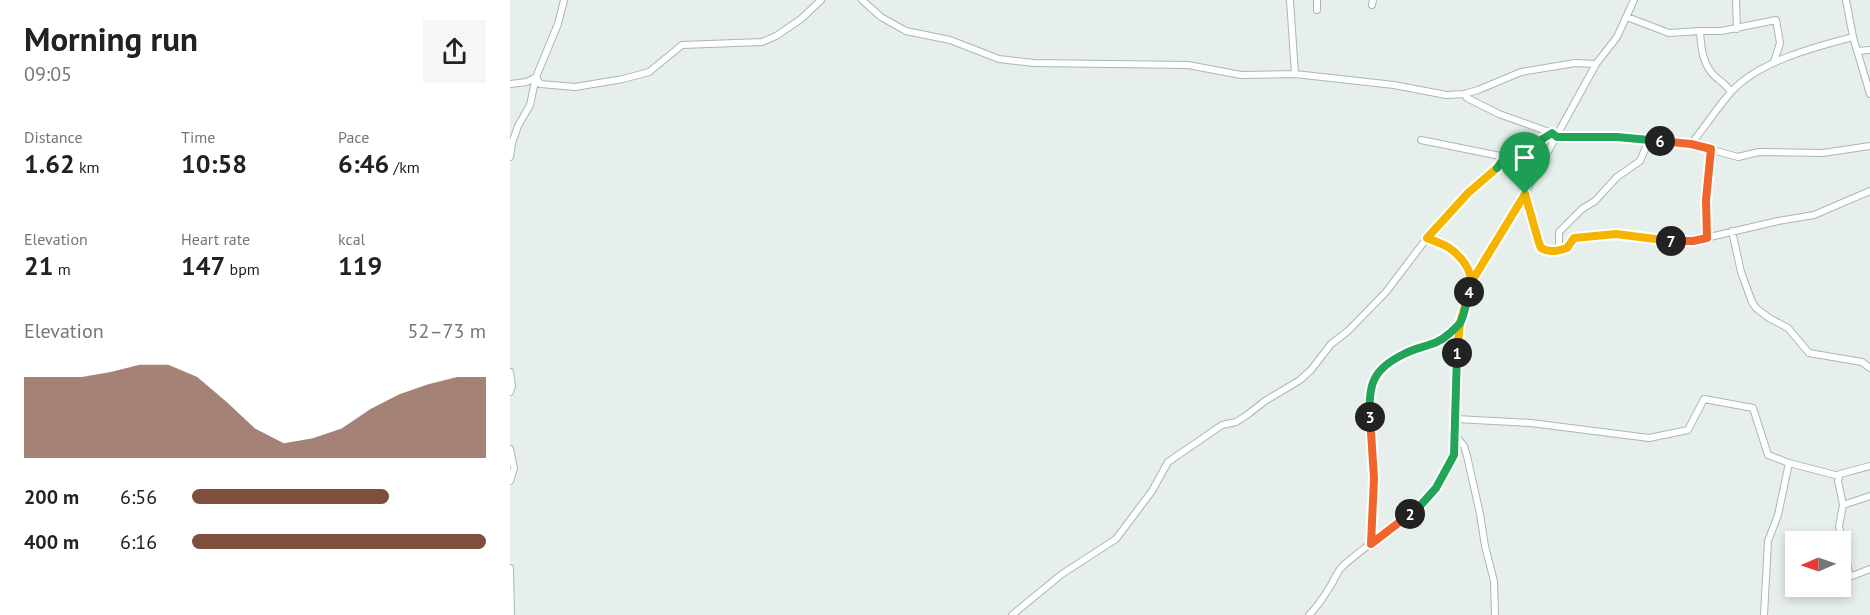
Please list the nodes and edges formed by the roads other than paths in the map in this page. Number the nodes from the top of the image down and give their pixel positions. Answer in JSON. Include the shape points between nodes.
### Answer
{"nodes":[{"id":1,"x":564,"y":0,"type":"edge"},
{"id":2,"x":821,"y":0,"type":"edge"},
{"id":3,"x":862,"y":0,"type":"edge"},
{"id":4,"x":1290,"y":0,"type":"edge"},
{"id":5,"x":1317,"y":0,"type":"edge"},
{"id":6,"x":1634,"y":0,"type":"edge"},
{"id":7,"x":1736,"y":0,"type":"edge"},
{"id":8,"x":1846,"y":0,"type":"edge"},
{"id":9,"x":1317,"y":10,"type":"dead end"},
{"id":10,"x":1627,"y":17,"type":"junction"},
{"id":11,"x":1737,"y":29,"type":"junction"},
{"id":12,"x":1700,"y":31,"type":"junction"},
{"id":13,"x":1853,"y":37,"type":"junction"},
{"id":14,"x":1870,"y":50,"type":"edge"},
{"id":15,"x":1857,"y":51,"type":"junction"},
{"id":16,"x":1774,"y":62,"type":"junction"},
{"id":17,"x":1596,"y":64,"type":"junction"},
{"id":18,"x":1295,"y":74,"type":"junction"},
{"id":19,"x":536,"y":77,"type":"junction"},
{"id":20,"x":510,"y":84,"type":"edge"},
{"id":21,"x":1731,"y":92,"type":"junction"},
{"id":22,"x":1464,"y":94,"type":"junction"},
{"id":23,"x":1870,"y":94,"type":"edge"},
{"id":24,"x":1555,"y":135,"type":"junction"},
{"id":25,"x":1421,"y":140,"type":"dead end"},
{"id":26,"x":1649,"y":140,"type":"junction"},
{"id":27,"x":1691,"y":144,"type":"junction"},
{"id":28,"x":1870,"y":146,"type":"edge"},
{"id":29,"x":1711,"y":149,"type":"junction"},
{"id":30,"x":510,"y":157,"type":"edge"},
{"id":31,"x":1505,"y":157,"type":"junction"},
{"id":32,"x":1870,"y":191,"type":"edge"},
{"id":33,"x":1525,"y":194,"type":"junction"},
{"id":34,"x":1732,"y":231,"type":"junction"},
{"id":35,"x":1559,"y":232,"type":"junction"},
{"id":36,"x":1427,"y":238,"type":"junction"},
{"id":37,"x":1707,"y":238,"type":"junction"},
{"id":38,"x":1567,"y":248,"type":"junction"},
{"id":39,"x":1559,"y":250,"type":"junction"},
{"id":40,"x":1472,"y":281,"type":"junction"},
{"id":41,"x":1460,"y":323,"type":"junction"},
{"id":42,"x":1870,"y":368,"type":"edge"},
{"id":43,"x":510,"y":372,"type":"edge"},
{"id":44,"x":510,"y":392,"type":"edge"},
{"id":45,"x":1456,"y":419,"type":"junction"},
{"id":46,"x":1456,"y":436,"type":"junction"},
{"id":47,"x":510,"y":449,"type":"edge"},
{"id":48,"x":1789,"y":463,"type":"junction"},
{"id":49,"x":1870,"y":466,"type":"edge"},
{"id":50,"x":1839,"y":476,"type":"junction"},
{"id":51,"x":510,"y":481,"type":"edge"},
{"id":52,"x":1870,"y":496,"type":"edge"},
{"id":53,"x":1843,"y":505,"type":"junction"},
{"id":54,"x":1371,"y":544,"type":"junction"},
{"id":55,"x":510,"y":568,"type":"edge"},
{"id":56,"x":1870,"y":569,"type":"edge"},
{"id":57,"x":511,"y":615,"type":"edge"},
{"id":58,"x":1012,"y":615,"type":"edge"},
{"id":59,"x":1309,"y":615,"type":"edge"},
{"id":60,"x":1495,"y":615,"type":"edge"},
{"id":61,"x":1764,"y":615,"type":"edge"}],
"edges":[{"from":1,"to":19,"type":"street"},
{"from":2,"to":19,"type":"street","via":[[801,19],[762,42],[682,45],[648,72],[575,87],[540,84]]},
{"from":3,"to":18,"type":"street","via":[[906,31],[950,40],[999,59],[1188,65],[1241,75]]},
{"from":4,"to":18,"type":"street"},
{"from":5,"to":9,"type":"street"},
{"from":6,"to":10,"type":"street"},
{"from":7,"to":11,"type":"street"},
{"from":8,"to":13,"type":"street"},
{"from":10,"to":12,"type":"street","via":[[1669,33]]},
{"from":10,"to":17,"type":"street"},
{"from":11,"to":12,"type":"street"},
{"from":11,"to":16,"type":"street","via":[[1776,20],[1780,43]]},
{"from":12,"to":21,"type":"street","via":[[1701,53],[1712,74]]},
{"from":13,"to":15,"type":"street"},
{"from":13,"to":16,"type":"street"},
{"from":14,"to":15,"type":"street"},
{"from":15,"to":23,"type":"street"},
{"from":16,"to":21,"type":"street"},
{"from":17,"to":22,"type":"street","via":[[1575,63],[1521,72]]},
{"from":17,"to":24,"type":"street"},
{"from":18,"to":22,"type":"street","via":[[1446,95]]},
{"from":19,"to":20,"type":"street"},
{"from":19,"to":30,"type":"street"},
{"from":21,"to":27,"type":"street"},
{"from":22,"to":24,"type":"street","via":[[1499,114]]},
{"from":24,"to":26,"type":"street"},
{"from":24,"to":31,"type":"street"},
{"from":24,"to":33,"type":"street"},
{"from":25,"to":31,"type":"street"},
{"from":26,"to":27,"type":"street"},
{"from":26,"to":35,"type":"street","via":[[1640,161],[1617,177]]},
{"from":27,"to":29,"type":"street"},
{"from":28,"to":29,"type":"street","via":[[1823,153],[1759,152],[1738,157]]},
{"from":29,"to":37,"type":"street"},
{"from":31,"to":36,"type":"street"},
{"from":32,"to":34,"type":"street","via":[[1814,215]]},
{"from":33,"to":39,"type":"street","via":[[1541,248]]},
{"from":33,"to":40,"type":"street"},
{"from":34,"to":37,"type":"street"},
{"from":34,"to":42,"type":"street","via":[[1741,272],[1756,308],[1788,328],[1809,353],[1862,362]]},
{"from":35,"to":38,"type":"street"},
{"from":35,"to":39,"type":"street"},
{"from":36,"to":40,"type":"street","via":[[1456,251],[1470,269]]},
{"from":36,"to":58,"type":"street","via":[[1386,292],[1300,380],[1168,462],[1116,539],[1062,574]]},
{"from":37,"to":38,"type":"street","via":[[1672,241],[1616,234],[1574,238]]},
{"from":38,"to":39,"type":"street"},
{"from":40,"to":41,"type":"street"},
{"from":41,"to":45,"type":"street"},
{"from":41,"to":54,"type":"street","via":[[1444,338],[1405,353],[1383,367],[1370,386],[1374,478]]},
{"from":43,"to":44,"type":"street"},
{"from":45,"to":46,"type":"street"},
{"from":45,"to":48,"type":"street","via":[[1531,423],[1648,438],[1688,430],[1704,399],[1753,408],[1768,454]]},
{"from":46,"to":54,"type":"street","via":[[1454,455],[1436,488],[1419,507]]},
{"from":46,"to":60,"type":"street","via":[[1464,446],[1480,514],[1494,581]]},
{"from":47,"to":51,"type":"street","via":[[514,468]]},
{"from":48,"to":50,"type":"street"},
{"from":48,"to":61,"type":"street","via":[[1768,541]]},
{"from":49,"to":50,"type":"street"},
{"from":50,"to":53,"type":"street"},
{"from":52,"to":53,"type":"street"},
{"from":53,"to":56,"type":"street","via":[[1839,526],[1848,573],[1852,576]]},
{"from":54,"to":59,"type":"street","via":[[1341,568]]},
{"from":55,"to":57,"type":"street"}]}
